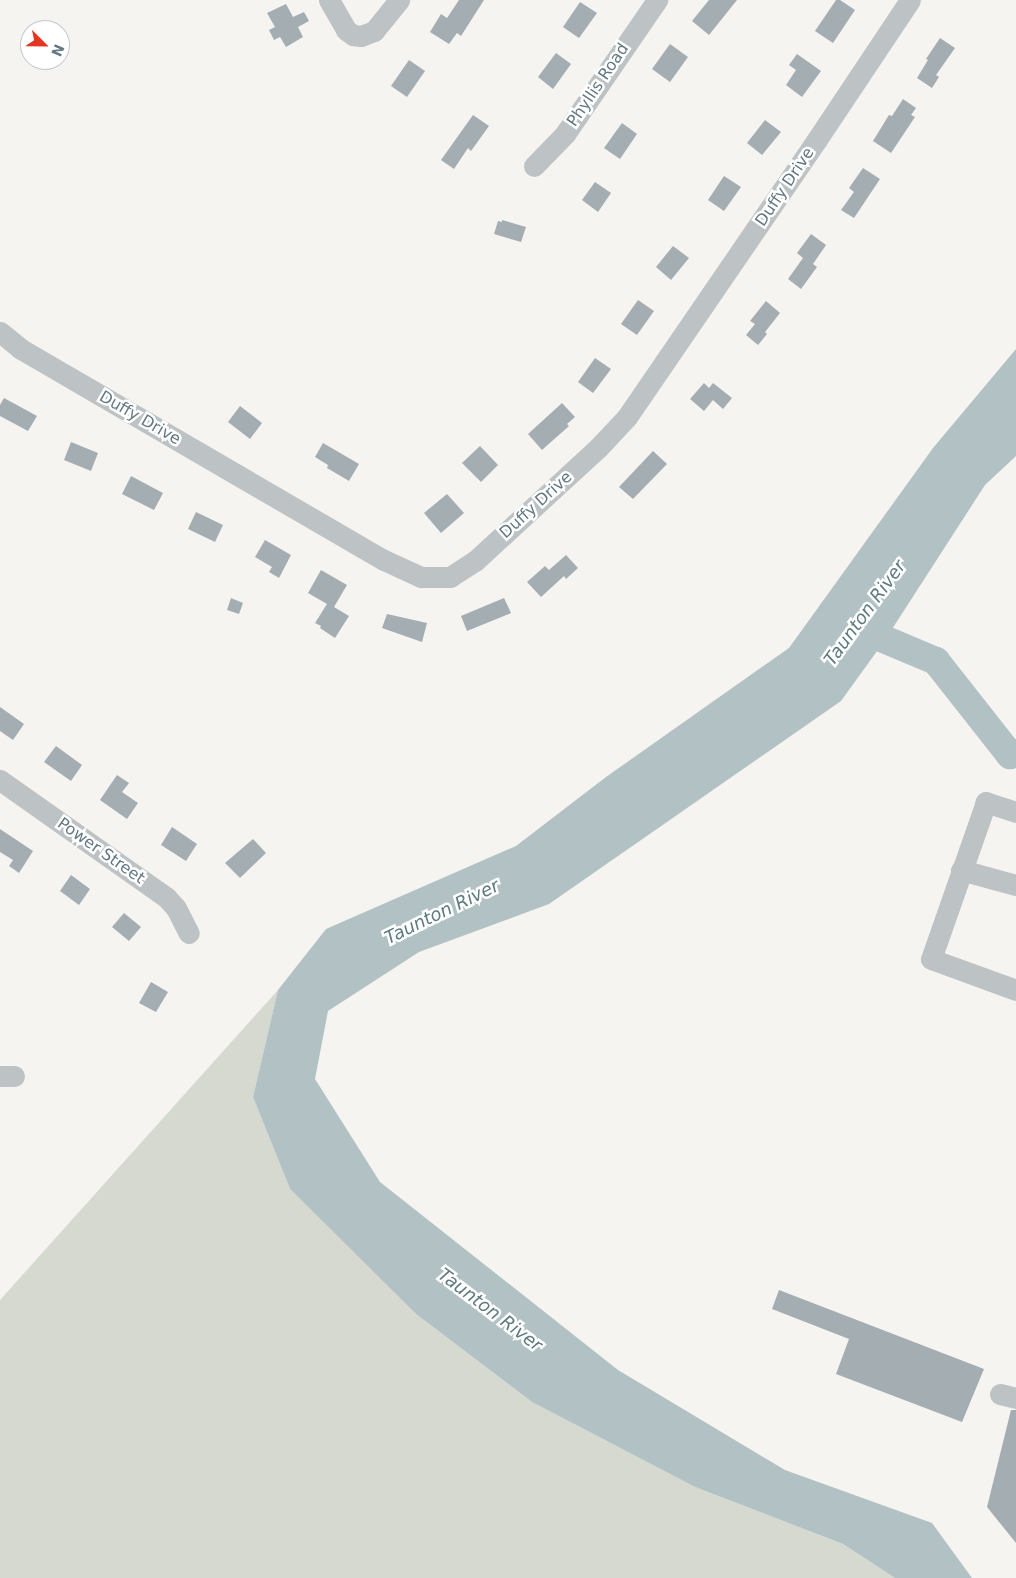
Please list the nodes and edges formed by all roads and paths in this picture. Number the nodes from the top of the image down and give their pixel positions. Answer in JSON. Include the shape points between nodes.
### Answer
{"nodes":[{"id":1,"x":329,"y":0,"type":"edge"},
{"id":2,"x":399,"y":0,"type":"edge"},
{"id":3,"x":657,"y":0,"type":"edge"},
{"id":4,"x":910,"y":0,"type":"edge"},
{"id":5,"x":534,"y":166,"type":"dead end"},
{"id":6,"x":0,"y":332,"type":"edge"},
{"id":7,"x":0,"y":780,"type":"edge"},
{"id":8,"x":1016,"y":812,"type":"edge"},
{"id":9,"x":961,"y":870,"type":"junction"},
{"id":10,"x":1016,"y":886,"type":"edge"},
{"id":11,"x":189,"y":933,"type":"dead end"},
{"id":12,"x":1016,"y":990,"type":"edge"}],
"edges":[{"from":1,"to":2,"type":"street","via":[[346,30],[361,36],[374,31]]},
{"from":3,"to":5,"type":"street","name":"Phyllis Road","via":[[565,134]]},
{"from":4,"to":6,"type":"street","name":"Duffy Drive","via":[[627,416],[598,448],[475,561],[450,577],[421,577],[390,563],[21,349]]},
{"from":7,"to":11,"type":"street","name":"Power Street","via":[[167,898]]},
{"from":8,"to":9,"type":"street","via":[[986,802]]},
{"from":9,"to":10,"type":"street"},
{"from":9,"to":12,"type":"street","via":[[931,958]]}]}
